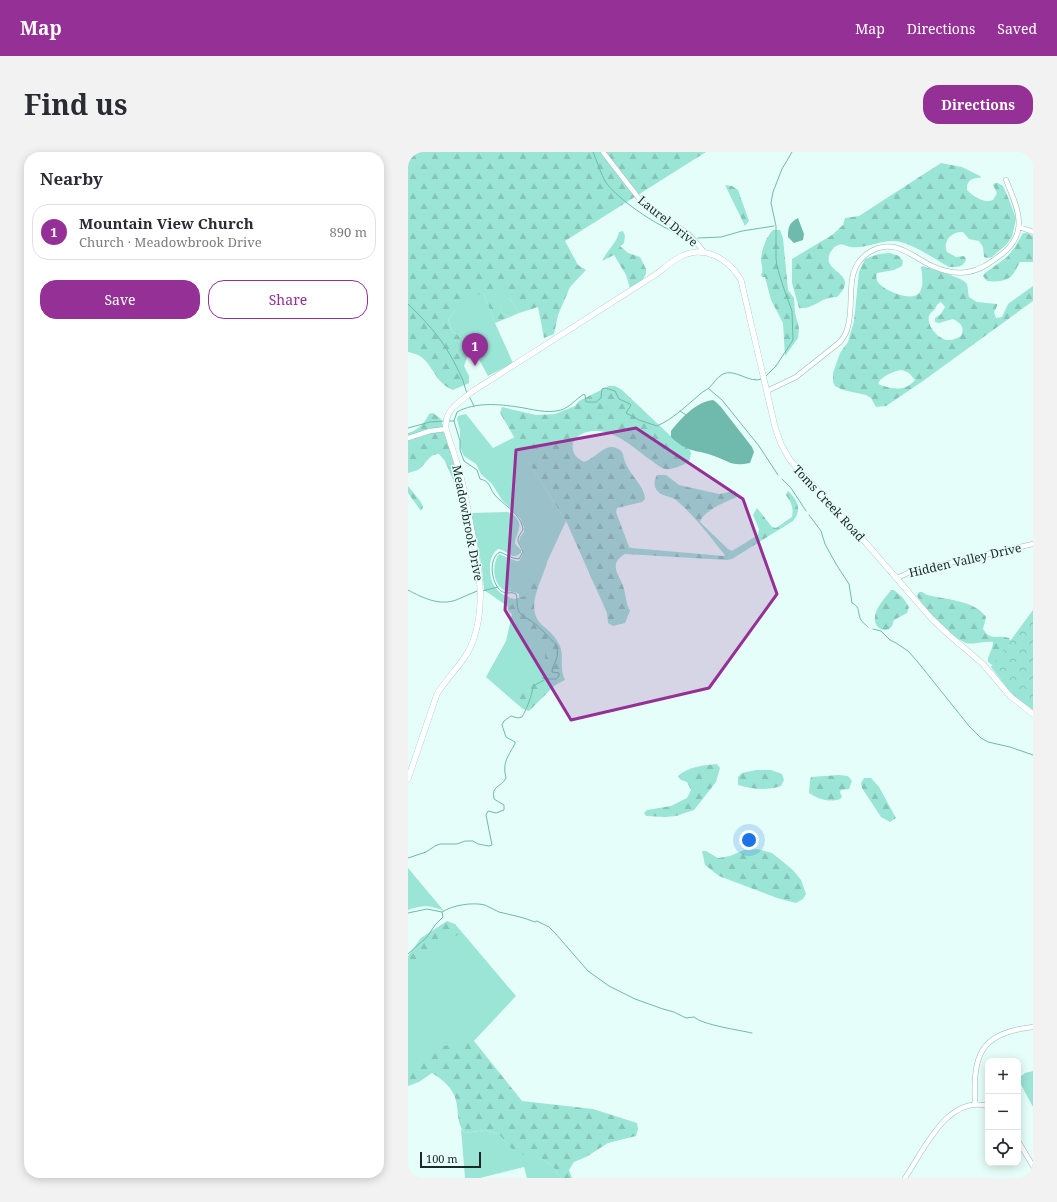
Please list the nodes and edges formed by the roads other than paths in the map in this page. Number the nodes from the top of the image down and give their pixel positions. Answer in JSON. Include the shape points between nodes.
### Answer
{"nodes":[{"id":1,"x":603,"y":152,"type":"edge"},
{"id":2,"x":1006,"y":180,"type":"dead end"},
{"id":3,"x":1019,"y":227,"type":"junction"},
{"id":4,"x":1033,"y":232,"type":"edge"},
{"id":5,"x":704,"y":252,"type":"junction"},
{"id":6,"x":767,"y":391,"type":"junction"},
{"id":7,"x":446,"y":429,"type":"junction"},
{"id":8,"x":408,"y":438,"type":"edge"},
{"id":9,"x":1033,"y":544,"type":"edge"},
{"id":10,"x":897,"y":578,"type":"junction"},
{"id":11,"x":1033,"y":714,"type":"edge"},
{"id":12,"x":408,"y":779,"type":"edge"},
{"id":13,"x":1033,"y":1027,"type":"edge"},
{"id":14,"x":975,"y":1104,"type":"junction"},
{"id":15,"x":985,"y":1106,"type":"edge"},
{"id":16,"x":1021,"y":1146,"type":"edge"},
{"id":17,"x":1033,"y":1166,"type":"edge"},
{"id":18,"x":907,"y":1177,"type":"edge"}],
"edges":[{"from":1,"to":5,"type":"street","name":"Laurel Drive","via":[[637,196],[653,211],[690,235]]},
{"from":2,"to":3,"type":"street","via":[[1018,209]]},
{"from":3,"to":4,"type":"street"},
{"from":3,"to":6,"type":"street","via":[[1015,240],[1005,251],[985,266],[969,272],[937,268],[896,247],[882,247],[869,252],[854,271],[849,325],[840,342],[796,377]]},
{"from":5,"to":6,"type":"street","name":"Toms Creek Road","via":[[723,260],[741,280]]},
{"from":5,"to":7,"type":"street","name":"Meadowbrook Drive","via":[[680,257],[473,392],[451,408],[446,418]]},
{"from":6,"to":10,"type":"street","name":"Toms Creek Road","via":[[779,438],[790,460]]},
{"from":7,"to":8,"type":"street"},
{"from":7,"to":12,"type":"street","name":"Meadowbrook Drive","via":[[462,481],[478,563],[481,587],[479,615],[469,651],[437,694]]},
{"from":9,"to":10,"type":"street","name":"Hidden Valley Drive","via":[[910,572]]},
{"from":10,"to":11,"type":"street","name":"Toms Creek Road","via":[[936,623],[983,664],[1014,700]]},
{"from":13,"to":14,"type":"street","via":[[1006,1032],[995,1038],[983,1050],[975,1068]]},
{"from":14,"to":15,"type":"street"},
{"from":14,"to":18,"type":"street","via":[[954,1112],[941,1124]]},
{"from":16,"to":17,"type":"street"}]}
